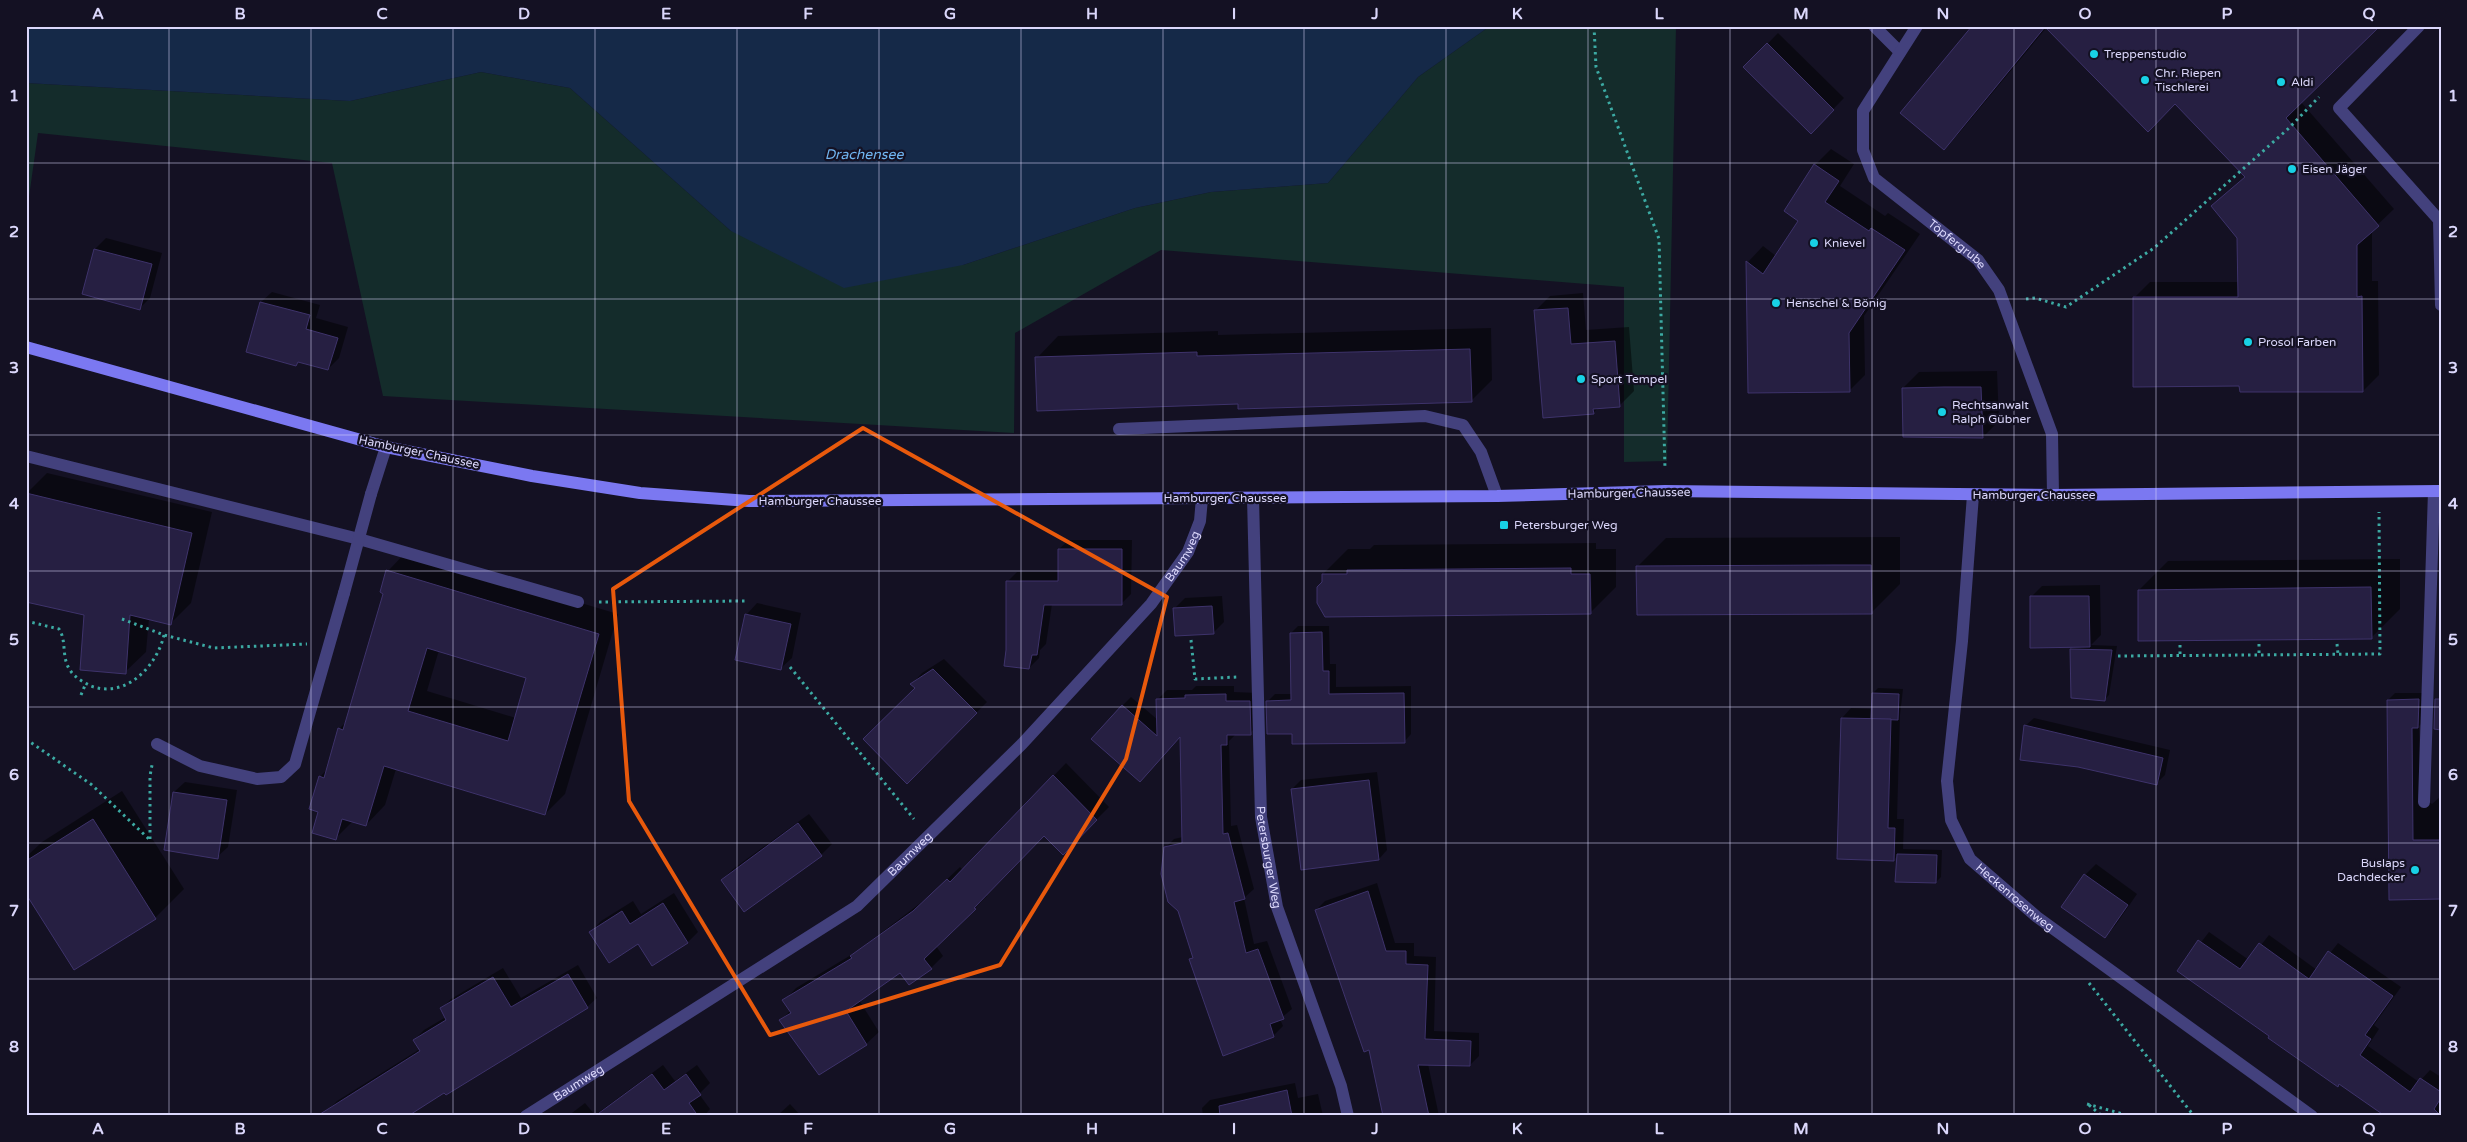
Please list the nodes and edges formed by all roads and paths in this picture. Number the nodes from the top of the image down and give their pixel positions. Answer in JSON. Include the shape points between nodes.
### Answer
{"nodes":[{"id":1,"x":1594,"y":26,"type":"edge"},
{"id":2,"x":1874,"y":26,"type":"edge"},
{"id":3,"x":1917,"y":26,"type":"edge"},
{"id":4,"x":2419,"y":26,"type":"edge"},
{"id":5,"x":1900,"y":52,"type":"junction"},
{"id":6,"x":2322,"y":94,"type":"dead end"},
{"id":7,"x":2004,"y":304,"type":"junction"},
{"id":8,"x":2441,"y":305,"type":"edge"},
{"id":9,"x":26,"y":347,"type":"edge"},
{"id":10,"x":1118,"y":429,"type":"dead end"},
{"id":11,"x":386,"y":446,"type":"junction"},
{"id":12,"x":26,"y":456,"type":"edge"},
{"id":13,"x":2437,"y":491,"type":"edge"},
{"id":14,"x":1665,"y":492,"type":"junction"},
{"id":15,"x":2378,"y":492,"type":"junction"},
{"id":16,"x":1973,"y":494,"type":"junction"},
{"id":17,"x":2053,"y":495,"type":"junction"},
{"id":18,"x":1498,"y":496,"type":"junction"},
{"id":19,"x":1202,"y":498,"type":"junction"},
{"id":20,"x":1253,"y":498,"type":"junction"},
{"id":21,"x":359,"y":539,"type":"junction"},
{"id":22,"x":578,"y":602,"type":"joint"},
{"id":23,"x":746,"y":602,"type":"dead end"},
{"id":24,"x":122,"y":619,"type":"dead end"},
{"id":25,"x":26,"y":621,"type":"edge"},
{"id":26,"x":164,"y":635,"type":"junction"},
{"id":27,"x":1192,"y":640,"type":"dead end"},
{"id":28,"x":2259,"y":644,"type":"dead end"},
{"id":29,"x":2337,"y":644,"type":"dead end"},
{"id":30,"x":2180,"y":646,"type":"dead end"},
{"id":31,"x":328,"y":649,"type":"junction"},
{"id":32,"x":2338,"y":654,"type":"junction"},
{"id":33,"x":2259,"y":655,"type":"junction"},
{"id":34,"x":2118,"y":656,"type":"dead end"},
{"id":35,"x":2180,"y":656,"type":"junction"},
{"id":36,"x":790,"y":667,"type":"dead end"},
{"id":37,"x":1258,"y":676,"type":"junction"},
{"id":38,"x":86,"y":684,"type":"junction"},
{"id":39,"x":81,"y":695,"type":"dead end"},
{"id":40,"x":26,"y":738,"type":"edge"},
{"id":41,"x":158,"y":744,"type":"joint"},
{"id":42,"x":2424,"y":802,"type":"dead end"},
{"id":43,"x":928,"y":837,"type":"junction"},
{"id":44,"x":2085,"y":978,"type":"dead end"},
{"id":45,"x":526,"y":1116,"type":"edge"},
{"id":46,"x":1348,"y":1116,"type":"edge"},
{"id":47,"x":2102,"y":1116,"type":"edge"},
{"id":48,"x":2130,"y":1116,"type":"edge"},
{"id":49,"x":2194,"y":1116,"type":"edge"},
{"id":50,"x":2312,"y":1116,"type":"edge"}],
"edges":[{"from":1,"to":14,"type":"path","via":[[1596,67],[1659,239]]},
{"from":2,"to":5,"type":"street"},
{"from":3,"to":5,"type":"street","name":"Töpfergrube"},
{"from":4,"to":8,"type":"street","via":[[2339,108],[2439,220]]},
{"from":5,"to":7,"type":"street","name":"Töpfergrube","via":[[1863,111],[1863,150],[1874,178],[1978,260]]},
{"from":6,"to":7,"type":"path","via":[[2289,128],[2154,248],[2074,302],[2066,307],[2035,298]]},
{"from":7,"to":17,"type":"street","name":"Töpfergrube","via":[[2052,434]]},
{"from":9,"to":11,"type":"main road","name":"Hamburger Chaussee"},
{"from":10,"to":18,"type":"street","via":[[1425,416],[1463,425],[1482,452]]},
{"from":11,"to":19,"type":"main road","name":"Hamburger Chaussee","via":[[542,478],[640,492],[749,501]]},
{"from":11,"to":21,"type":"street"},
{"from":12,"to":21,"type":"street"},
{"from":13,"to":15,"type":"main road","name":"Hamburger Chaussee"},
{"from":13,"to":42,"type":"street"},
{"from":14,"to":16,"type":"main road","name":"Hamburger Chaussee"},
{"from":14,"to":18,"type":"main road","name":"Hamburger Chaussee"},
{"from":15,"to":17,"type":"main road","name":"Hamburger Chaussee"},
{"from":15,"to":32,"type":"path","via":[[2380,654]]},
{"from":16,"to":17,"type":"main road","name":"Hamburger Chaussee"},
{"from":16,"to":50,"type":"street","name":"Heckenrosenweg","via":[[1947,781],[1951,820],[1970,859],[2037,917]]},
{"from":18,"to":20,"type":"main road","name":"Hamburger Chaussee"},
{"from":19,"to":20,"type":"main road","name":"Hamburger Chaussee"},
{"from":19,"to":43,"type":"street","name":"Baumweg","via":[[1200,521],[1188,552],[1151,604],[1022,744]]},
{"from":20,"to":37,"type":"street","name":"Petersburger Weg"},
{"from":21,"to":22,"type":"street"},
{"from":21,"to":31,"type":"street"},
{"from":22,"to":23,"type":"path"},
{"from":24,"to":26,"type":"path"},
{"from":25,"to":38,"type":"path","via":[[59,629],[70,672]]},
{"from":26,"to":31,"type":"path","via":[[214,648],[312,644]]},
{"from":26,"to":38,"type":"path","via":[[154,660],[134,680],[113,689]]},
{"from":27,"to":37,"type":"path","via":[[1195,679]]},
{"from":28,"to":33,"type":"path"},
{"from":29,"to":32,"type":"path"},
{"from":30,"to":35,"type":"path"},
{"from":31,"to":41,"type":"street","via":[[296,764],[281,777],[257,779],[200,766]]},
{"from":32,"to":33,"type":"path"},
{"from":33,"to":35,"type":"path"},
{"from":34,"to":35,"type":"path"},
{"from":36,"to":43,"type":"path"},
{"from":37,"to":46,"type":"street","name":"Petersburger Weg","via":[[1261,817],[1277,907],[1341,1086]]},
{"from":38,"to":39,"type":"path"},
{"from":40,"to":41,"type":"path","via":[[92,785],[150,840],[150,776]]},
{"from":43,"to":45,"type":"street","name":"Baumweg","via":[[857,906]]},
{"from":44,"to":49,"type":"path"},
{"from":47,"to":48,"type":"path","via":[[2086,1104]]}]}
